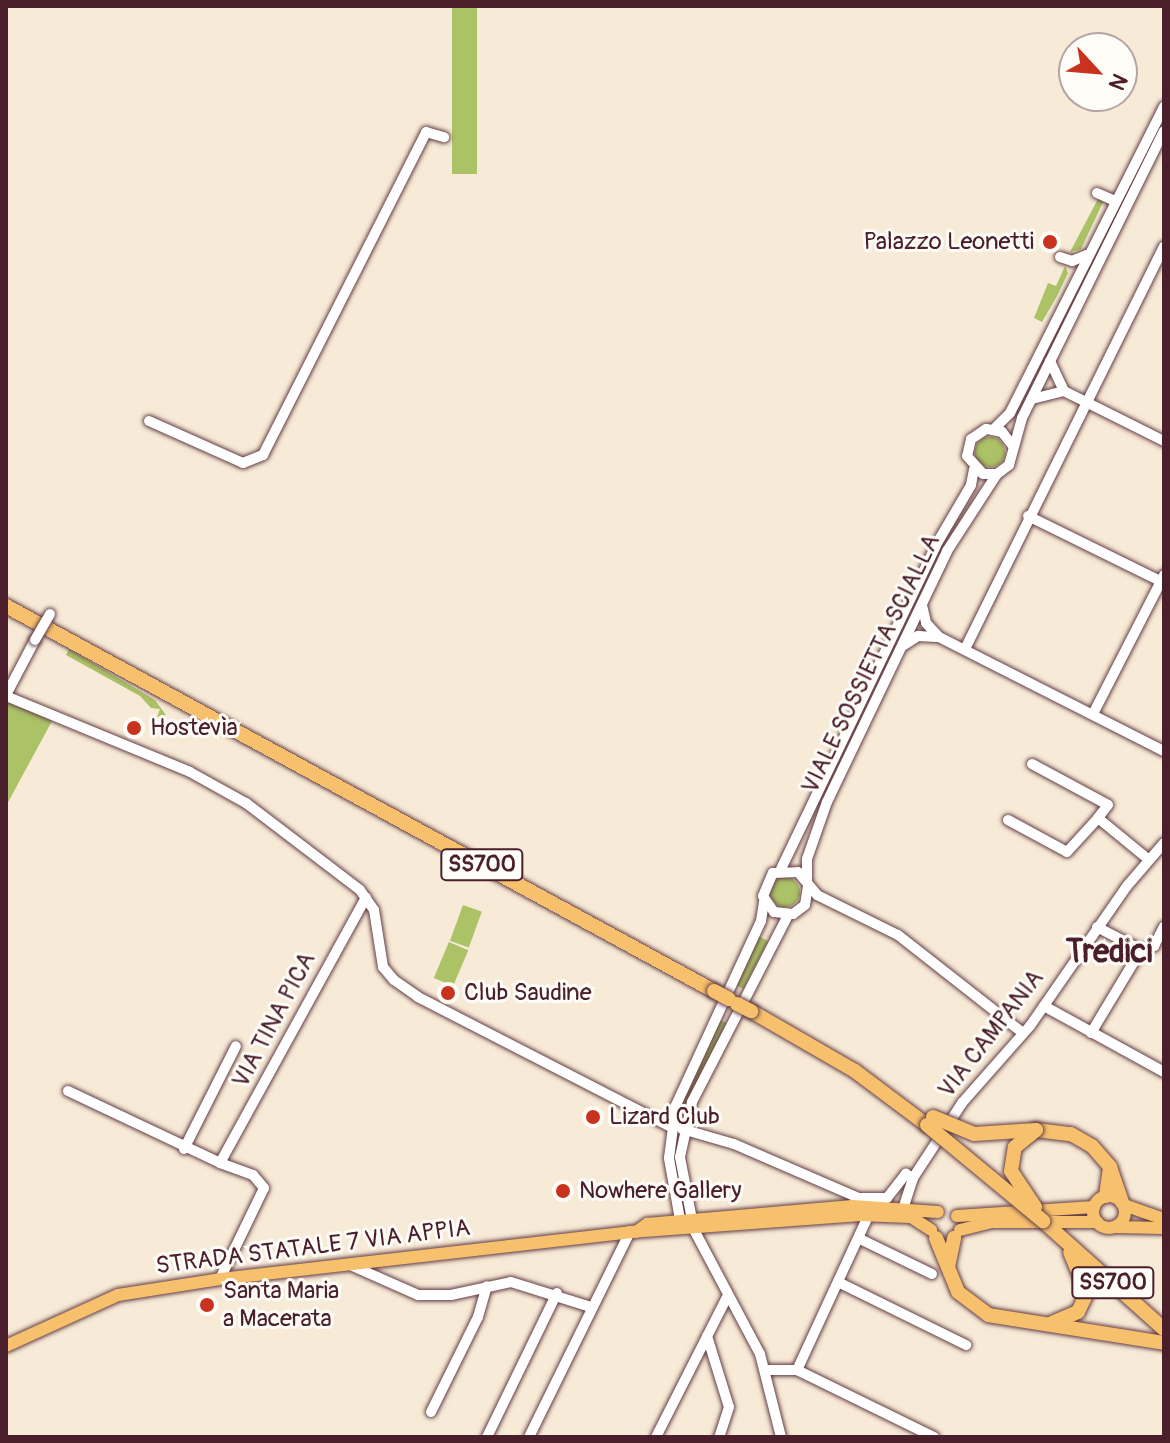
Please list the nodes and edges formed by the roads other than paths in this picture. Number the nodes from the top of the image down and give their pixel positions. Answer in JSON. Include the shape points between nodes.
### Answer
{"nodes":[{"id":1,"x":1164,"y":107,"type":"edge"},
{"id":2,"x":1164,"y":131,"type":"edge"},
{"id":3,"x":444,"y":137,"type":"dead end"},
{"id":4,"x":1098,"y":194,"type":"dead end"},
{"id":5,"x":1113,"y":200,"type":"junction"},
{"id":6,"x":1164,"y":247,"type":"edge"},
{"id":7,"x":1087,"y":255,"type":"junction"},
{"id":8,"x":1076,"y":278,"type":"junction"},
{"id":9,"x":1050,"y":361,"type":"junction"},
{"id":10,"x":1064,"y":391,"type":"junction"},
{"id":11,"x":1031,"y":400,"type":"junction"},
{"id":12,"x":1086,"y":402,"type":"junction"},
{"id":13,"x":149,"y":421,"type":"dead end"},
{"id":14,"x":994,"y":429,"type":"junction"},
{"id":15,"x":1164,"y":441,"type":"edge"},
{"id":16,"x":1013,"y":446,"type":"junction"},
{"id":17,"x":974,"y":469,"type":"junction"},
{"id":18,"x":997,"y":474,"type":"junction"},
{"id":19,"x":1028,"y":516,"type":"junction"},
{"id":20,"x":1163,"y":580,"type":"edge"},
{"id":21,"x":922,"y":605,"type":"junction"},
{"id":22,"x":6,"y":606,"type":"edge"},
{"id":23,"x":50,"y":614,"type":"dead end"},
{"id":24,"x":939,"y":637,"type":"junction"},
{"id":25,"x":902,"y":646,"type":"junction"},
{"id":26,"x":965,"y":649,"type":"junction"},
{"id":27,"x":6,"y":696,"type":"edge"},
{"id":28,"x":1093,"y":714,"type":"junction"},
{"id":29,"x":1164,"y":751,"type":"edge"},
{"id":30,"x":1032,"y":764,"type":"dead end"},
{"id":31,"x":1098,"y":818,"type":"junction"},
{"id":32,"x":1008,"y":820,"type":"dead end"},
{"id":33,"x":1164,"y":843,"type":"edge"},
{"id":34,"x":1148,"y":859,"type":"junction"},
{"id":35,"x":781,"y":869,"type":"junction"},
{"id":36,"x":808,"y":884,"type":"junction"},
{"id":37,"x":366,"y":897,"type":"junction"},
{"id":38,"x":825,"y":900,"type":"junction"},
{"id":39,"x":764,"y":901,"type":"junction"},
{"id":40,"x":805,"y":905,"type":"junction"},
{"id":41,"x":788,"y":915,"type":"junction"},
{"id":42,"x":1164,"y":926,"type":"edge"},
{"id":43,"x":1097,"y":927,"type":"junction"},
{"id":44,"x":1141,"y":950,"type":"junction"},
{"id":45,"x":1044,"y":1006,"type":"junction"},
{"id":46,"x":1023,"y":1033,"type":"junction"},
{"id":47,"x":1091,"y":1033,"type":"junction"},
{"id":48,"x":236,"y":1046,"type":"dead end"},
{"id":49,"x":1164,"y":1072,"type":"edge"},
{"id":50,"x":68,"y":1091,"type":"dead end"},
{"id":51,"x":930,"y":1121,"type":"junction"},
{"id":52,"x":676,"y":1128,"type":"junction"},
{"id":53,"x":1036,"y":1130,"type":"junction"},
{"id":54,"x":184,"y":1149,"type":"junction"},
{"id":55,"x":220,"y":1163,"type":"junction"},
{"id":56,"x":1110,"y":1167,"type":"junction"},
{"id":57,"x":913,"y":1178,"type":"junction"},
{"id":58,"x":843,"y":1191,"type":"junction"},
{"id":59,"x":1106,"y":1196,"type":"junction"},
{"id":60,"x":1123,"y":1203,"type":"junction"},
{"id":61,"x":844,"y":1206,"type":"junction"},
{"id":62,"x":904,"y":1206,"type":"junction"},
{"id":63,"x":1094,"y":1207,"type":"junction"},
{"id":64,"x":938,"y":1212,"type":"junction"},
{"id":65,"x":868,"y":1216,"type":"junction"},
{"id":66,"x":957,"y":1216,"type":"junction"},
{"id":67,"x":1164,"y":1219,"type":"edge"},
{"id":68,"x":1043,"y":1221,"type":"junction"},
{"id":69,"x":1097,"y":1222,"type":"junction"},
{"id":70,"x":687,"y":1226,"type":"junction"},
{"id":71,"x":1116,"y":1227,"type":"junction"},
{"id":72,"x":1164,"y":1228,"type":"edge"},
{"id":73,"x":633,"y":1232,"type":"junction"},
{"id":74,"x":933,"y":1234,"type":"junction"},
{"id":75,"x":957,"y":1234,"type":"junction"},
{"id":76,"x":1062,"y":1238,"type":"junction"},
{"id":77,"x":860,"y":1239,"type":"junction"},
{"id":78,"x":348,"y":1264,"type":"junction"},
{"id":79,"x":932,"y":1274,"type":"dead end"},
{"id":80,"x":950,"y":1277,"type":"junction"},
{"id":81,"x":220,"y":1279,"type":"junction"},
{"id":82,"x":838,"y":1282,"type":"junction"},
{"id":83,"x":487,"y":1286,"type":"junction"},
{"id":84,"x":557,"y":1293,"type":"junction"},
{"id":85,"x":727,"y":1297,"type":"junction"},
{"id":86,"x":591,"y":1307,"type":"junction"},
{"id":87,"x":1043,"y":1325,"type":"junction"},
{"id":88,"x":1164,"y":1329,"type":"edge"},
{"id":89,"x":707,"y":1336,"type":"junction"},
{"id":90,"x":1164,"y":1343,"type":"edge"},
{"id":91,"x":966,"y":1345,"type":"dead end"},
{"id":92,"x":6,"y":1346,"type":"edge"},
{"id":93,"x":765,"y":1370,"type":"junction"},
{"id":94,"x":797,"y":1370,"type":"junction"},
{"id":95,"x":431,"y":1412,"type":"dead end"},
{"id":96,"x":487,"y":1437,"type":"edge"},
{"id":97,"x":529,"y":1437,"type":"edge"},
{"id":98,"x":656,"y":1437,"type":"edge"},
{"id":99,"x":719,"y":1437,"type":"edge"},
{"id":100,"x":781,"y":1437,"type":"edge"},
{"id":101,"x":934,"y":1437,"type":"edge"}],
"edges":[{"from":1,"to":5,"type":"street","name":"VIALE SOSSIETTA SCIALLA"},
{"from":2,"to":9,"type":"street","name":"VIALE SOSSIETTA SCIALLA"},
{"from":3,"to":13,"type":"street","via":[[426,132],[263,455],[243,463]]},
{"from":4,"to":5,"type":"street"},
{"from":5,"to":7,"type":"street","name":"VIALE SOSSIETTA SCIALLA"},
{"from":6,"to":12,"type":"street"},
{"from":7,"to":8,"type":"street","name":"VIALE SOSSIETTA SCIALLA"},
{"from":7,"to":8,"type":"street","via":[[1064,258]]},
{"from":8,"to":14,"type":"street","name":"VIALE SOSSIETTA SCIALLA","via":[[1010,413]]},
{"from":9,"to":10,"type":"street"},
{"from":9,"to":11,"type":"street","name":"VIALE SOSSIETTA SCIALLA"},
{"from":10,"to":11,"type":"street"},
{"from":10,"to":12,"type":"street"},
{"from":11,"to":16,"type":"street","name":"VIALE SOSSIETTA SCIALLA"},
{"from":12,"to":15,"type":"street"},
{"from":12,"to":19,"type":"street"},
{"from":14,"to":16,"type":"street"},
{"from":14,"to":17,"type":"street","name":"VIALE SOSSIETTA SCIALLA","via":[[977,433],[969,443],[967,456]]},
{"from":16,"to":18,"type":"street","name":"VIALE SOSSIETTA SCIALLA","via":[[1009,465]]},
{"from":17,"to":18,"type":"street"},
{"from":17,"to":35,"type":"street","name":"VIALE SOSSIETTA SCIALLA","via":[[971,485],[936,545]]},
{"from":18,"to":21,"type":"street","name":"VIALE SOSSIETTA SCIALLA","via":[[959,529]]},
{"from":19,"to":20,"type":"street"},
{"from":19,"to":26,"type":"street"},
{"from":20,"to":28,"type":"street"},
{"from":21,"to":24,"type":"street","via":[[926,623]]},
{"from":21,"to":25,"type":"street","name":"VIALE SOSSIETTA SCIALLA"},
{"from":22,"to":51,"type":"highway","number":"SS700","bridge":true,"via":[[751,1011]]},
{"from":23,"to":27,"type":"street","bridge":true},
{"from":24,"to":25,"type":"street","via":[[918,636]]},
{"from":24,"to":26,"type":"street"},
{"from":25,"to":36,"type":"street","name":"VIALE SOSSIETTA SCIALLA","via":[[820,819],[807,859]]},
{"from":26,"to":28,"type":"street"},
{"from":27,"to":37,"type":"street","via":[[190,772],[246,803]]},
{"from":28,"to":29,"type":"street"},
{"from":30,"to":31,"type":"street","via":[[1108,805]]},
{"from":31,"to":32,"type":"street","via":[[1067,852]]},
{"from":31,"to":34,"type":"street"},
{"from":33,"to":34,"type":"street","name":"VIA CAMPANIA"},
{"from":34,"to":43,"type":"street","name":"VIA CAMPANIA"},
{"from":35,"to":36,"type":"street","via":[[794,870]]},
{"from":35,"to":39,"type":"street","name":"VIALE SOSSIETTA SCIALLA","via":[[765,883]]},
{"from":36,"to":38,"type":"street"},
{"from":36,"to":40,"type":"street","name":"VIALE SOSSIETTA SCIALLA"},
{"from":37,"to":52,"type":"street","via":[[376,918],[383,967],[394,980]]},
{"from":37,"to":55,"type":"street","name":"VIA TINA PICA"},
{"from":38,"to":40,"type":"street"},
{"from":38,"to":46,"type":"street","via":[[898,935]]},
{"from":39,"to":41,"type":"street","via":[[774,912]]},
{"from":39,"to":52,"type":"street","name":"VIALE SOSSIETTA SCIALLA","via":[[761,921],[682,1085]]},
{"from":40,"to":41,"type":"street"},
{"from":41,"to":52,"type":"street","name":"VIALE SOSSIETTA SCIALLA"},
{"from":42,"to":44,"type":"street","via":[[1154,946]]},
{"from":43,"to":44,"type":"street"},
{"from":43,"to":45,"type":"street","name":"VIA CAMPANIA"},
{"from":44,"to":47,"type":"street"},
{"from":45,"to":46,"type":"street","name":"VIA CAMPANIA"},
{"from":45,"to":47,"type":"street"},
{"from":46,"to":57,"type":"street","name":"VIA CAMPANIA","via":[[962,1103]]},
{"from":47,"to":49,"type":"street"},
{"from":48,"to":54,"type":"street"},
{"from":50,"to":54,"type":"street"},
{"from":51,"to":53,"type":"highway","bridge":true,"via":[[974,1134]]},
{"from":51,"to":68,"type":"highway","number":"SS700","bridge":true},
{"from":52,"to":58,"type":"street","via":[[734,1144]]},
{"from":52,"to":70,"type":"street","name":"VIALE SOSSIETTA SCIALLA"},
{"from":53,"to":56,"type":"highway","via":[[1081,1138]]},
{"from":53,"to":68,"type":"highway","number":"SS700","bridge":true,"via":[[1015,1147],[1011,1171]]},
{"from":54,"to":55,"type":"street"},
{"from":55,"to":81,"type":"street","via":[[253,1175],[264,1188]]},
{"from":56,"to":59,"type":"highway"},
{"from":56,"to":60,"type":"highway"},
{"from":57,"to":58,"type":"street","name":"VIA CAMPANIA","via":[[906,1174],[887,1198],[865,1199]]},
{"from":57,"to":62,"type":"street","name":"VIA CAMPANIA"},
{"from":58,"to":61,"type":"street"},
{"from":59,"to":60,"type":"main road"},
{"from":59,"to":63,"type":"main road"},
{"from":60,"to":67,"type":"main road"},
{"from":60,"to":71,"type":"main road","via":[[1125,1218]]},
{"from":61,"to":62,"type":"main road","name":"STRADA STATALE 7 VIA APPIA"},
{"from":61,"to":70,"type":"main road","name":"STRADA STATALE 7 VIA APPIA"},
{"from":62,"to":64,"type":"main road","name":"STRADA STATALE 7 VIA APPIA"},
{"from":63,"to":66,"type":"main road","name":"STRADA STATALE 7 VIA APPIA"},
{"from":63,"to":69,"type":"main road"},
{"from":64,"to":66,"type":"main road","name":"STRADA STATALE 7 VIA APPIA"},
{"from":64,"to":74,"type":"main road"},
{"from":65,"to":70,"type":"main road","name":"STRADA STATALE 7 VIA APPIA"},
{"from":65,"to":74,"type":"main road","name":"STRADA STATALE 7 VIA APPIA","via":[[911,1217]]},
{"from":65,"to":77,"type":"street"},
{"from":66,"to":75,"type":"main road"},
{"from":68,"to":76,"type":"highway","number":"SS700"},
{"from":69,"to":71,"type":"main road","name":"STRADA STATALE 7 VIA APPIA"},
{"from":69,"to":75,"type":"main road","name":"STRADA STATALE 7 VIA APPIA","via":[[991,1222]]},
{"from":70,"to":73,"type":"main road","name":"STRADA STATALE 7 VIA APPIA"},
{"from":70,"to":85,"type":"street","name":"VIALE SOSSIETTA SCIALLA"},
{"from":71,"to":72,"type":"main road","name":"STRADA STATALE 7 VIA APPIA"},
{"from":73,"to":78,"type":"main road","name":"STRADA STATALE 7 VIA APPIA"},
{"from":73,"to":86,"type":"street"},
{"from":74,"to":75,"type":"main road","name":"STRADA STATALE 7 VIA APPIA"},
{"from":74,"to":80,"type":"highway"},
{"from":75,"to":80,"type":"highway"},
{"from":76,"to":87,"type":"highway","number":"SS700","via":[[1082,1271],[1087,1293],[1071,1318]]},
{"from":76,"to":88,"type":"highway","number":"SS700"},
{"from":77,"to":79,"type":"street"},
{"from":77,"to":82,"type":"street"},
{"from":78,"to":81,"type":"main road","name":"STRADA STATALE 7 VIA APPIA"},
{"from":78,"to":83,"type":"street","via":[[418,1295],[451,1295]]},
{"from":80,"to":87,"type":"highway","via":[[966,1303],[988,1315]]},
{"from":81,"to":92,"type":"main road","name":"STRADA STATALE 7 VIA APPIA","via":[[118,1295]]},
{"from":82,"to":91,"type":"street"},
{"from":82,"to":94,"type":"street"},
{"from":83,"to":84,"type":"street","via":[[511,1282]]},
{"from":83,"to":95,"type":"street","via":[[478,1317]]},
{"from":84,"to":86,"type":"street"},
{"from":84,"to":96,"type":"street"},
{"from":85,"to":89,"type":"street"},
{"from":85,"to":93,"type":"street","name":"VIALE SOSSIETTA SCIALLA"},
{"from":86,"to":97,"type":"street"},
{"from":87,"to":90,"type":"highway"},
{"from":89,"to":98,"type":"street"},
{"from":89,"to":99,"type":"street","via":[[729,1407]]},
{"from":93,"to":94,"type":"street"},
{"from":93,"to":100,"type":"street","name":"VIALE SOSSIETTA SCIALLA"},
{"from":94,"to":101,"type":"street"}]}
